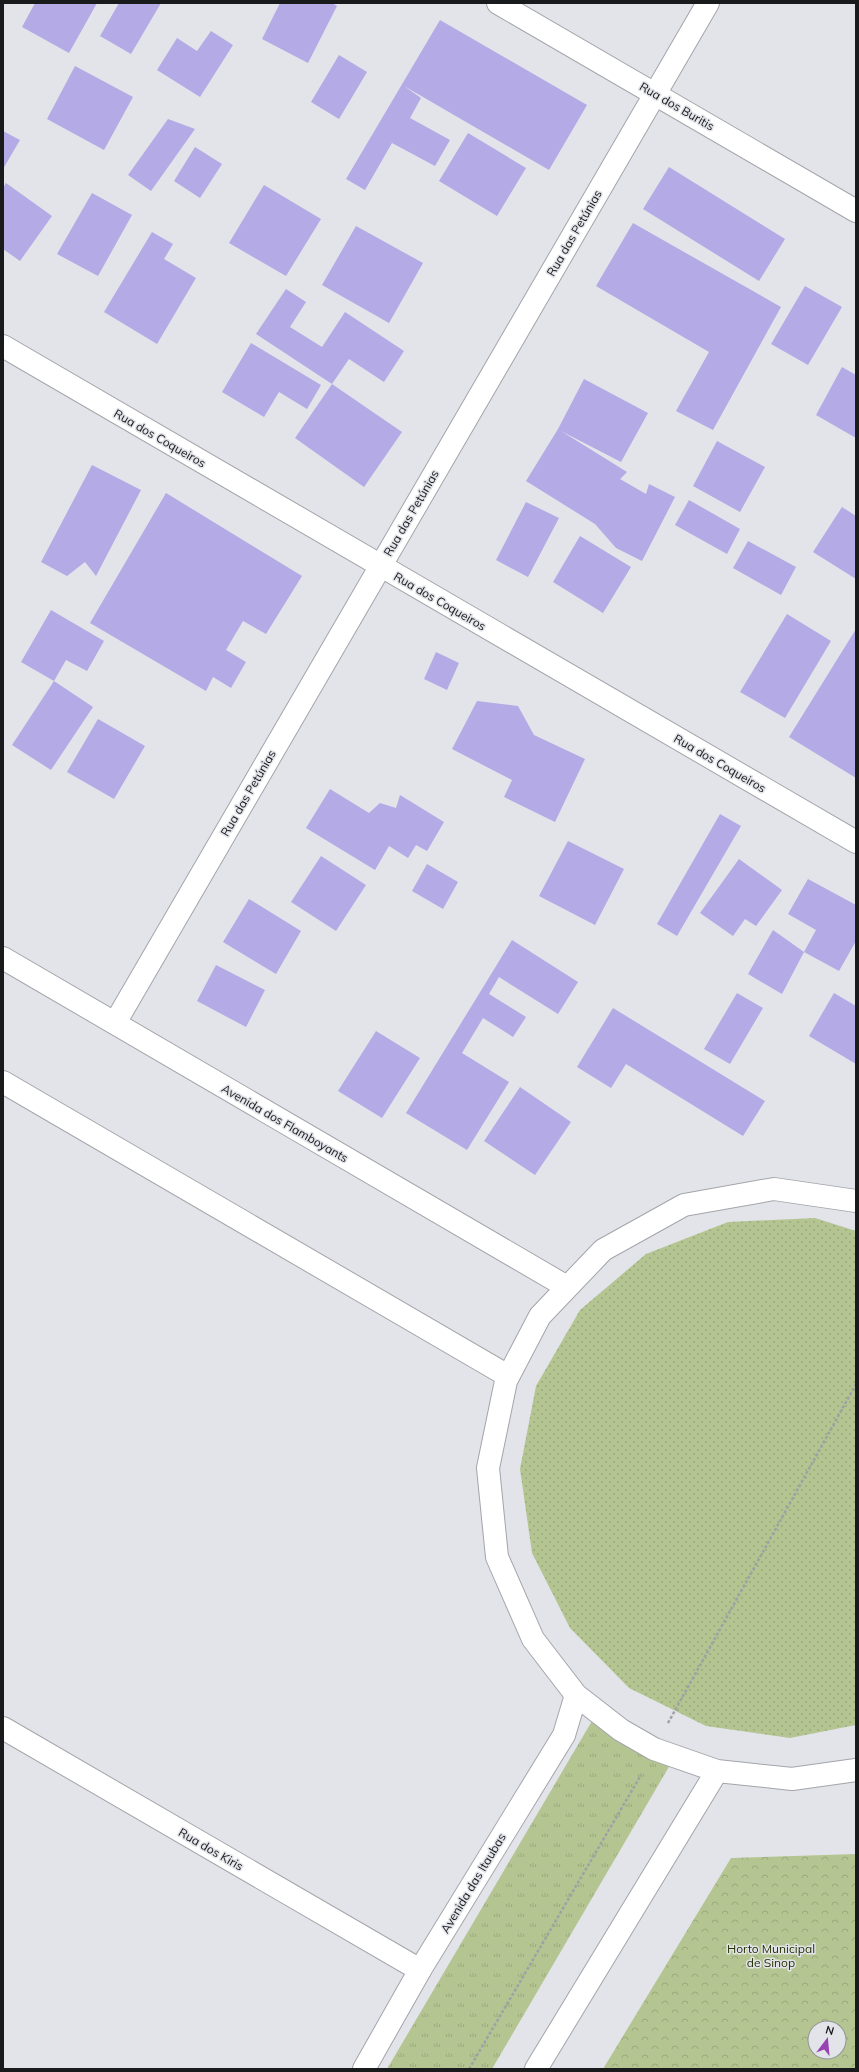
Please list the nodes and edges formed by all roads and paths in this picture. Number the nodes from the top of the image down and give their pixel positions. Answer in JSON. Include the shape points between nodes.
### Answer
{"nodes":[{"id":1,"x":498,"y":3,"type":"edge"},
{"id":2,"x":708,"y":3,"type":"edge"},
{"id":3,"x":655,"y":93,"type":"junction"},
{"id":4,"x":856,"y":211,"type":"edge"},
{"id":5,"x":3,"y":346,"type":"edge"},
{"id":6,"x":380,"y":566,"type":"junction"},
{"id":7,"x":856,"y":842,"type":"edge"},
{"id":8,"x":3,"y":958,"type":"edge"},
{"id":9,"x":115,"y":1023,"type":"junction"},
{"id":10,"x":3,"y":1082,"type":"edge"},
{"id":11,"x":856,"y":1201,"type":"edge"},
{"id":12,"x":567,"y":1287,"type":"junction"},
{"id":13,"x":508,"y":1376,"type":"junction"},
{"id":14,"x":856,"y":1384,"type":"edge"},
{"id":15,"x":576,"y":1695,"type":"junction"},
{"id":16,"x":3,"y":1728,"type":"edge"},
{"id":17,"x":654,"y":1749,"type":"junction"},
{"id":18,"x":856,"y":1770,"type":"edge"},
{"id":19,"x":717,"y":1771,"type":"junction"},
{"id":20,"x":420,"y":1970,"type":"junction"},
{"id":21,"x":364,"y":2069,"type":"edge"},
{"id":22,"x":469,"y":2069,"type":"edge"},
{"id":23,"x":536,"y":2069,"type":"edge"}],
"edges":[{"from":1,"to":3,"type":"street","name":"Rua dos Buritis"},
{"from":2,"to":3,"type":"street","name":"Rua das Petúnias"},
{"from":3,"to":4,"type":"street","name":"Rua dos Buritis"},
{"from":3,"to":6,"type":"street","name":"Rua das Petúnias"},
{"from":5,"to":6,"type":"street","name":"Rua dos Coqueiros"},
{"from":6,"to":7,"type":"street","name":"Rua dos Coqueiros"},
{"from":6,"to":9,"type":"street","name":"Rua das Petúnias"},
{"from":8,"to":9,"type":"street","name":"Avenida dos Flamboyants"},
{"from":9,"to":12,"type":"street","name":"Avenida dos Flamboyants"},
{"from":10,"to":13,"type":"street"},
{"from":11,"to":12,"type":"street","via":[[774,1189],[684,1206],[603,1250]]},
{"from":12,"to":13,"type":"street","via":[[540,1316]]},
{"from":13,"to":15,"type":"street","via":[[488,1468],[497,1557],[533,1639]]},
{"from":14,"to":17,"type":"path"},
{"from":15,"to":17,"type":"street","via":[[621,1730]]},
{"from":15,"to":20,"type":"street","name":"Avenida das Itaubas","via":[[564,1735]]},
{"from":16,"to":20,"type":"street","name":"Rua dos Kiris"},
{"from":17,"to":19,"type":"street"},
{"from":17,"to":22,"type":"path","via":[[635,1786]]},
{"from":18,"to":19,"type":"street","via":[[792,1779]]},
{"from":19,"to":23,"type":"street"},
{"from":20,"to":21,"type":"street","name":"Avenida das Itaubas"}]}
